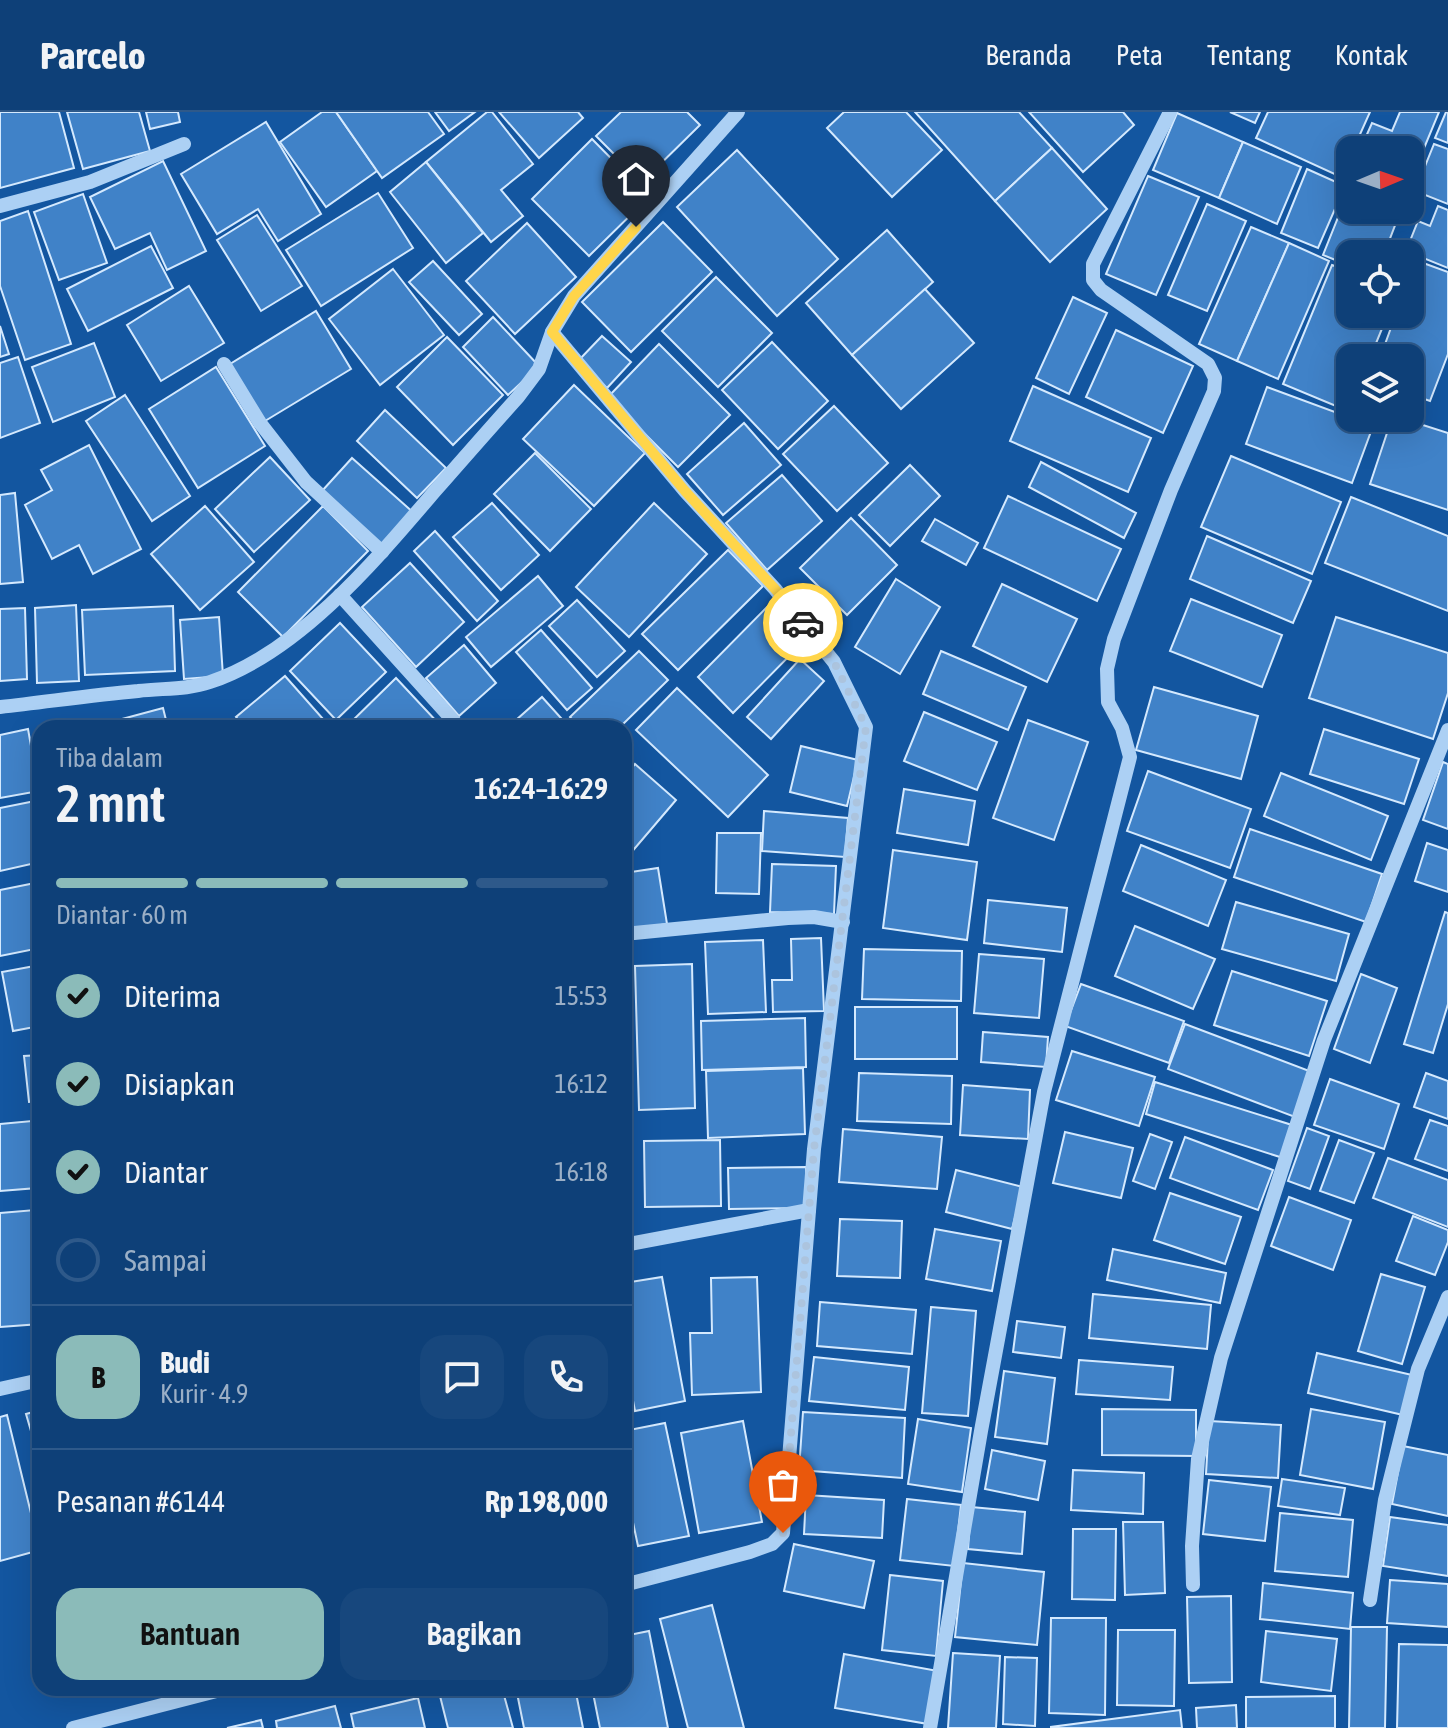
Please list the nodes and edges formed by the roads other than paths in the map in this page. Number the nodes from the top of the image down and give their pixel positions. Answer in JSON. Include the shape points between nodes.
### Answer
{"nodes":[{"id":1,"x":738,"y":112,"type":"edge"},
{"id":2,"x":1170,"y":112,"type":"edge"},
{"id":3,"x":184,"y":144,"type":"dead end"},
{"id":4,"x":0,"y":206,"type":"edge"},
{"id":5,"x":552,"y":332,"type":"junction"},
{"id":6,"x":224,"y":364,"type":"dead end"},
{"id":7,"x":382,"y":552,"type":"junction"},
{"id":8,"x":340,"y":595,"type":"junction"},
{"id":9,"x":0,"y":707,"type":"edge"},
{"id":10,"x":453,"y":720,"type":"edge"},
{"id":11,"x":1448,"y":730,"type":"edge"},
{"id":12,"x":843,"y":922,"type":"junction"},
{"id":13,"x":632,"y":933,"type":"edge"},
{"id":14,"x":809,"y":1210,"type":"junction"},
{"id":15,"x":632,"y":1243,"type":"edge"},
{"id":16,"x":1448,"y":1297,"type":"edge"},
{"id":17,"x":32,"y":1382,"type":"edge"},
{"id":18,"x":0,"y":1389,"type":"edge"},
{"id":19,"x":632,"y":1583,"type":"edge"},
{"id":20,"x":1193,"y":1585,"type":"dead end"},
{"id":21,"x":1370,"y":1600,"type":"dead end"},
{"id":22,"x":197,"y":1696,"type":"edge"},
{"id":23,"x":73,"y":1728,"type":"edge"},
{"id":24,"x":930,"y":1728,"type":"edge"}],
"edges":[{"from":1,"to":5,"type":"street","via":[[574,296]]},
{"from":2,"to":24,"type":"street","via":[[1093,264],[1093,280],[1208,364],[1214,391],[1171,490],[1107,669],[1108,702],[1130,757],[1044,1092]]},
{"from":3,"to":4,"type":"street","via":[[90,182]]},
{"from":5,"to":7,"type":"street","via":[[530,382]]},
{"from":5,"to":12,"type":"street","via":[[834,662],[866,727]]},
{"from":6,"to":7,"type":"street","via":[[260,423],[306,482]]},
{"from":7,"to":8,"type":"street"},
{"from":8,"to":9,"type":"street","via":[[259,660],[207,683]]},
{"from":8,"to":10,"type":"street"},
{"from":11,"to":20,"type":"street","via":[[1324,1040],[1221,1358],[1198,1459]]},
{"from":12,"to":13,"type":"street","via":[[788,918]]},
{"from":12,"to":14,"type":"street"},
{"from":14,"to":15,"type":"street"},
{"from":14,"to":19,"type":"street","via":[[783,1533],[772,1544],[750,1552]]},
{"from":16,"to":21,"type":"street","via":[[1418,1369],[1385,1500]]},
{"from":17,"to":18,"type":"street"},
{"from":22,"to":23,"type":"street"}]}
